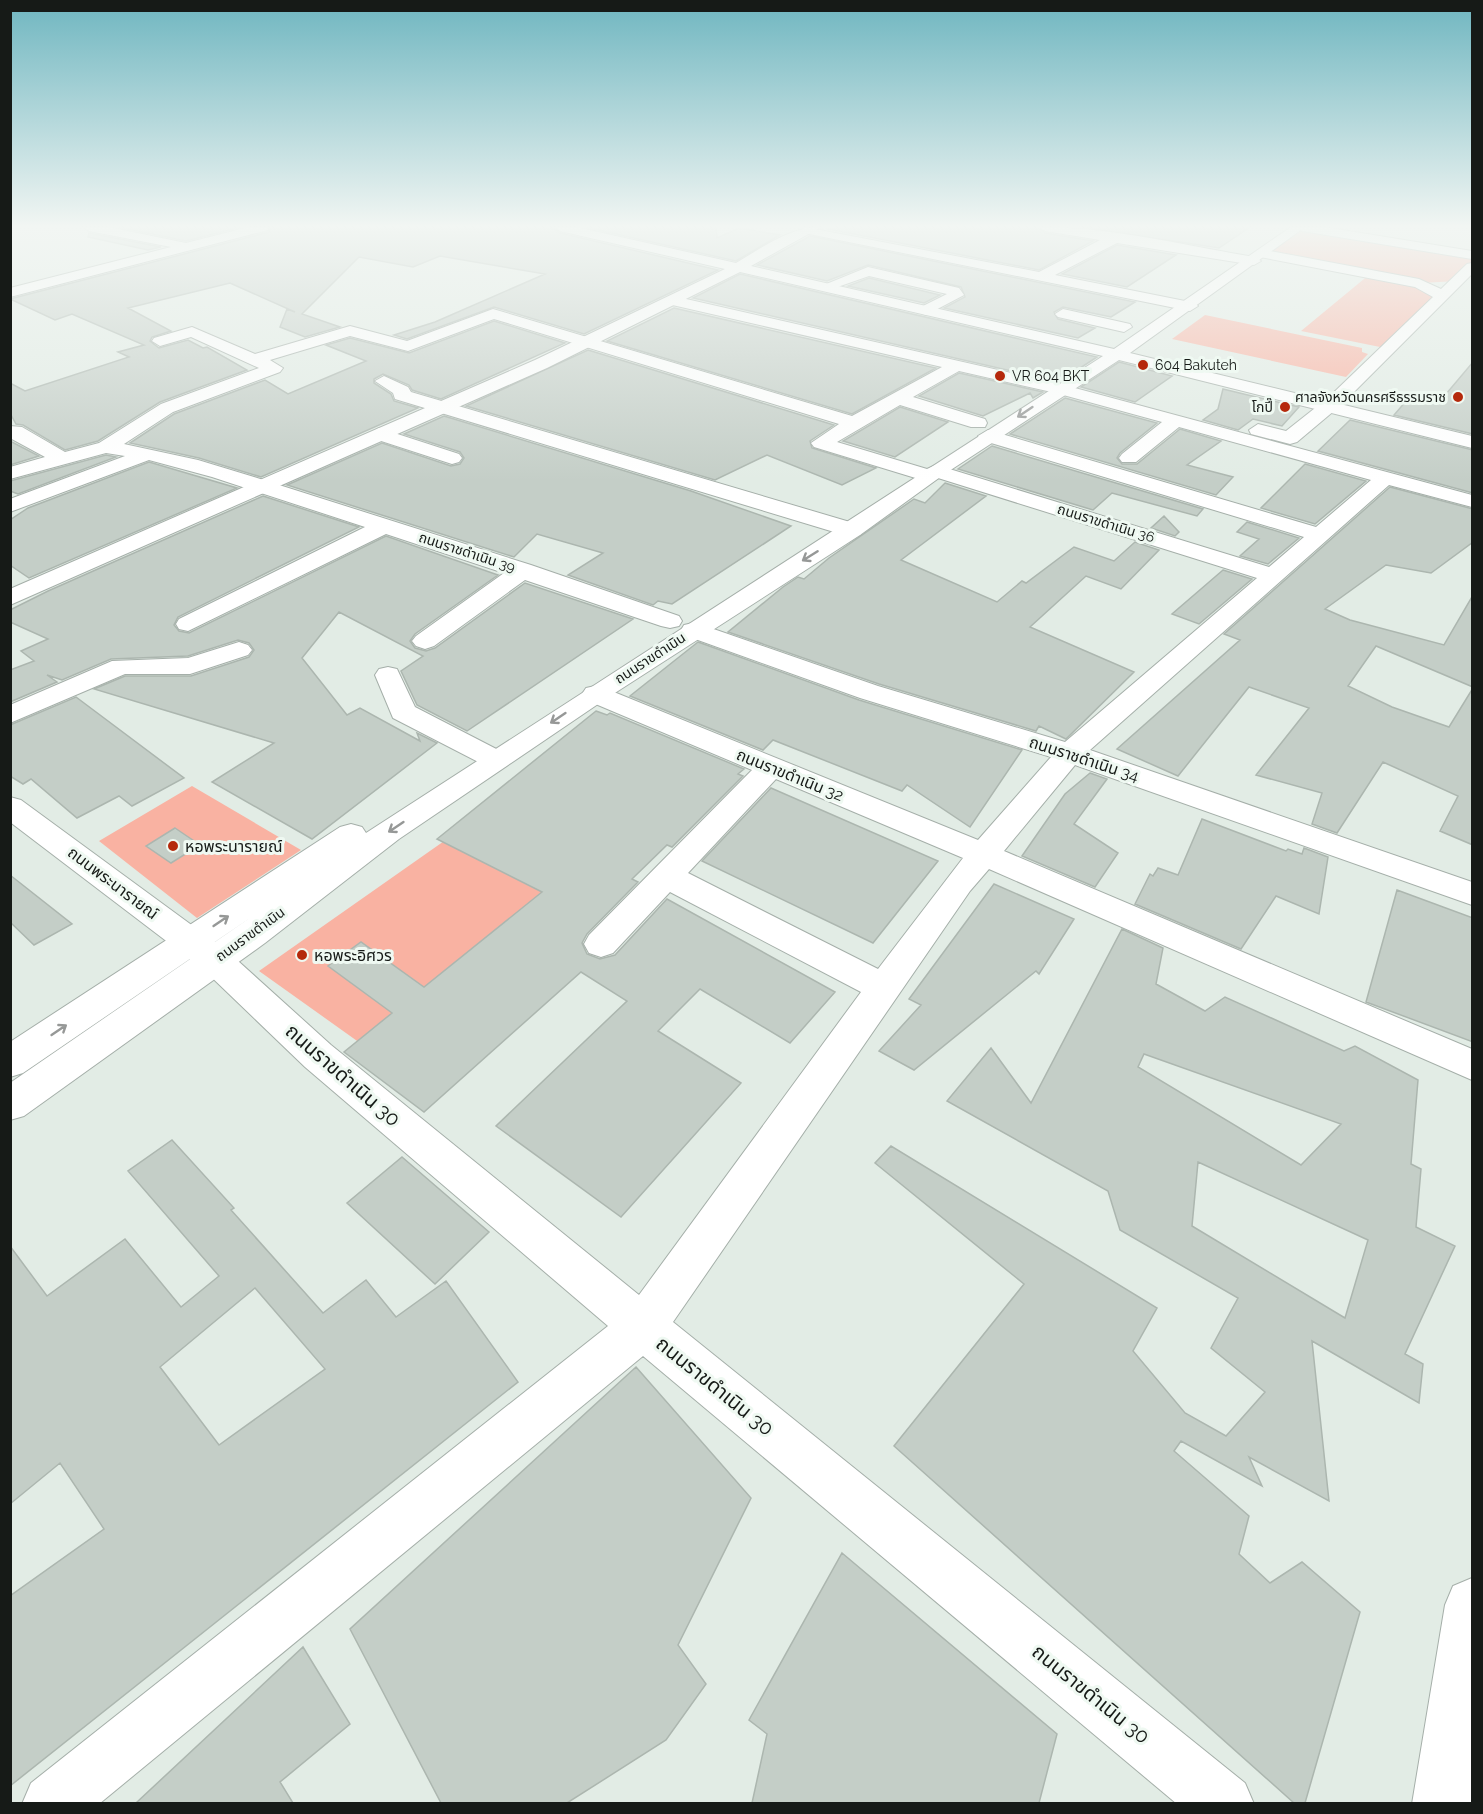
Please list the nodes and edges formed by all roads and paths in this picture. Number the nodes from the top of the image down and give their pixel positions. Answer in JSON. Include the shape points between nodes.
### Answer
{"nodes":[{"id":1,"x":651,"y":312,"type":"edge"},
{"id":2,"x":720,"y":312,"type":"edge"},
{"id":3,"x":933,"y":312,"type":"edge"},
{"id":4,"x":1153,"y":312,"type":"edge"},
{"id":5,"x":1169,"y":312,"type":"edge"},
{"id":6,"x":1428,"y":312,"type":"edge"},
{"id":7,"x":1063,"y":314,"type":"dead end"},
{"id":8,"x":1124,"y":327,"type":"junction"},
{"id":9,"x":160,"y":341,"type":"dead end"},
{"id":10,"x":589,"y":341,"type":"junction"},
{"id":11,"x":1091,"y":348,"type":"junction"},
{"id":12,"x":1116,"y":354,"type":"junction"},
{"id":13,"x":254,"y":360,"type":"junction"},
{"id":14,"x":1072,"y":360,"type":"dead end"},
{"id":15,"x":958,"y":365,"type":"junction"},
{"id":16,"x":384,"y":381,"type":"dead end"},
{"id":17,"x":1050,"y":381,"type":"junction"},
{"id":18,"x":1016,"y":396,"type":"dead end"},
{"id":19,"x":899,"y":399,"type":"junction"},
{"id":20,"x":440,"y":406,"type":"junction"},
{"id":21,"x":1329,"y":406,"type":"junction"},
{"id":22,"x":1220,"y":419,"type":"dead end"},
{"id":23,"x":1175,"y":421,"type":"junction"},
{"id":24,"x":854,"y":423,"type":"junction"},
{"id":25,"x":985,"y":425,"type":"junction"},
{"id":26,"x":10,"y":432,"type":"edge"},
{"id":27,"x":379,"y":434,"type":"junction"},
{"id":28,"x":1473,"y":442,"type":"edge"},
{"id":29,"x":106,"y":447,"type":"junction"},
{"id":30,"x":148,"y":454,"type":"junction"},
{"id":31,"x":452,"y":458,"type":"dead end"},
{"id":32,"x":1129,"y":458,"type":"dead end"},
{"id":33,"x":62,"y":459,"type":"junction"},
{"id":34,"x":924,"y":472,"type":"junction"},
{"id":35,"x":10,"y":473,"type":"edge"},
{"id":36,"x":1384,"y":479,"type":"junction"},
{"id":37,"x":262,"y":487,"type":"junction"},
{"id":38,"x":1473,"y":501,"type":"edge"},
{"id":39,"x":10,"y":506,"type":"edge"},
{"id":40,"x":384,"y":526,"type":"junction"},
{"id":41,"x":838,"y":526,"type":"junction"},
{"id":42,"x":1321,"y":535,"type":"junction"},
{"id":43,"x":523,"y":570,"type":"junction"},
{"id":44,"x":1275,"y":576,"type":"junction"},
{"id":45,"x":10,"y":598,"type":"edge"},
{"id":46,"x":188,"y":624,"type":"dead end"},
{"id":47,"x":681,"y":626,"type":"junction"},
{"id":48,"x":425,"y":641,"type":"dead end"},
{"id":49,"x":239,"y":650,"type":"dead end"},
{"id":50,"x":388,"y":675,"type":"dead end"},
{"id":51,"x":595,"y":694,"type":"junction"},
{"id":52,"x":10,"y":715,"type":"edge"},
{"id":53,"x":1070,"y":753,"type":"junction"},
{"id":54,"x":487,"y":755,"type":"junction"},
{"id":55,"x":771,"y":767,"type":"junction"},
{"id":56,"x":10,"y":807,"type":"edge"},
{"id":57,"x":985,"y":855,"type":"junction"},
{"id":58,"x":666,"y":876,"type":"junction"},
{"id":59,"x":1473,"y":894,"type":"edge"},
{"id":60,"x":601,"y":944,"type":"dead end"},
{"id":61,"x":203,"y":951,"type":"junction"},
{"id":62,"x":884,"y":988,"type":"junction"},
{"id":63,"x":10,"y":1062,"type":"edge"},
{"id":64,"x":1473,"y":1065,"type":"edge"},
{"id":65,"x":10,"y":1104,"type":"edge"},
{"id":66,"x":643,"y":1327,"type":"junction"},
{"id":67,"x":1473,"y":1605,"type":"edge"},
{"id":68,"x":52,"y":1803,"type":"edge"},
{"id":69,"x":1224,"y":1803,"type":"edge"},
{"id":70,"x":1442,"y":1803,"type":"edge"}],
"edges":[{"from":1,"to":10,"type":"street"},
{"from":2,"to":15,"type":"street"},
{"from":3,"to":11,"type":"street"},
{"from":4,"to":8,"type":"street","name":"ถนนราขดำเนิน"},
{"from":5,"to":12,"type":"street","name":"ถนนราขดำเนิน"},
{"from":6,"to":21,"type":"street"},
{"from":7,"to":8,"type":"street"},
{"from":8,"to":11,"type":"street","name":"ถนนราขดำเนิน"},
{"from":9,"to":13,"type":"street","via":[[192,332]]},
{"from":10,"to":13,"type":"street","via":[[493,314],[408,346],[350,331]]},
{"from":10,"to":20,"type":"street"},
{"from":10,"to":24,"type":"street"},
{"from":11,"to":12,"type":"street"},
{"from":11,"to":14,"type":"street","name":"ถนนราขดำเนิน"},
{"from":12,"to":17,"type":"street","name":"ถนนราขดำเนิน"},
{"from":12,"to":21,"type":"street"},
{"from":13,"to":29,"type":"street","via":[[274,368],[167,408]]},
{"from":15,"to":17,"type":"street"},
{"from":15,"to":19,"type":"street"},
{"from":16,"to":20,"type":"street","via":[[402,391],[401,395]]},
{"from":17,"to":18,"type":"street","name":"ถนนราขดำเนิน"},
{"from":17,"to":23,"type":"street"},
{"from":17,"to":25,"type":"street","name":"ถนนราขดำเนิน","one_way":true},
{"from":19,"to":24,"type":"street"},
{"from":19,"to":25,"type":"street"},
{"from":20,"to":27,"type":"street"},
{"from":20,"to":41,"type":"street"},
{"from":21,"to":22,"type":"street","via":[[1290,438]]},
{"from":21,"to":28,"type":"street"},
{"from":23,"to":32,"type":"street"},
{"from":23,"to":36,"type":"street"},
{"from":24,"to":34,"type":"street","name":"ถนนราขดำเนิน 36","via":[[820,443]]},
{"from":25,"to":34,"type":"street","name":"ถนนราขดำเนิน"},
{"from":25,"to":42,"type":"street"},
{"from":26,"to":33,"type":"street","via":[[15,430]]},
{"from":27,"to":31,"type":"street"},
{"from":27,"to":37,"type":"street"},
{"from":29,"to":30,"type":"street","name":"ถนนราชดำเนิน 39"},
{"from":29,"to":33,"type":"street"},
{"from":30,"to":37,"type":"street","name":"ถนนราชดำเนิน 39"},
{"from":30,"to":39,"type":"street"},
{"from":33,"to":35,"type":"street"},
{"from":34,"to":41,"type":"street","name":"ถนนราขดำเนิน"},
{"from":34,"to":44,"type":"street","name":"ถนนราขดำเนิน 36"},
{"from":36,"to":38,"type":"street"},
{"from":36,"to":42,"type":"street"},
{"from":37,"to":40,"type":"street","name":"ถนนราชดำเนิน 39"},
{"from":37,"to":45,"type":"street"},
{"from":40,"to":43,"type":"street","name":"ถนนราชดำเนิน 39"},
{"from":40,"to":46,"type":"street"},
{"from":41,"to":47,"type":"street","name":"ถนนราขดำเนิน"},
{"from":42,"to":44,"type":"street"},
{"from":43,"to":47,"type":"street","name":"ถนนราชดำเนิน 39"},
{"from":43,"to":48,"type":"street"},
{"from":44,"to":53,"type":"street"},
{"from":47,"to":51,"type":"street","name":"ถนนราขดำเนิน"},
{"from":47,"to":53,"type":"street","name":"ถนนราชดำเนิน 34","via":[[869,692]]},
{"from":47,"to":54,"type":"street","name":"ถนนราขดำเนิน"},
{"from":49,"to":52,"type":"street","via":[[190,666],[121,666]]},
{"from":50,"to":54,"type":"street","via":[[403,712]]},
{"from":51,"to":54,"type":"street","name":"ถนนราขดำเนิน","one_way":true},
{"from":51,"to":55,"type":"street","name":"ถนนราขดำเนิน 32"},
{"from":53,"to":57,"type":"street"},
{"from":53,"to":59,"type":"street","name":"ถนนราชดำเนิน 34"},
{"from":54,"to":61,"type":"street","name":"ถนนราขดำเนิน"},
{"from":55,"to":57,"type":"street","name":"ถนนราขดำเนิน 32"},
{"from":55,"to":58,"type":"street"},
{"from":56,"to":61,"type":"street","name":"ถนนพระนารายณ์"},
{"from":57,"to":62,"type":"street","via":[[959,883]]},
{"from":57,"to":64,"type":"street","name":"ถนนราขดำเนิน 32"},
{"from":58,"to":60,"type":"street"},
{"from":58,"to":62,"type":"street"},
{"from":63,"to":61,"type":"street","name":"ถนนราขดำเนิน","one_way":true},
{"from":61,"to":65,"type":"street","name":"ถนนราขดำเนิน"},
{"from":61,"to":66,"type":"street","name":"ถนนราขดำเนิน 30","via":[[318,1056]]},
{"from":62,"to":66,"type":"street"},
{"from":66,"to":68,"type":"street"},
{"from":66,"to":69,"type":"street","name":"ถนนราขดำเนิน 30"},
{"from":67,"to":70,"type":"street"}]}
